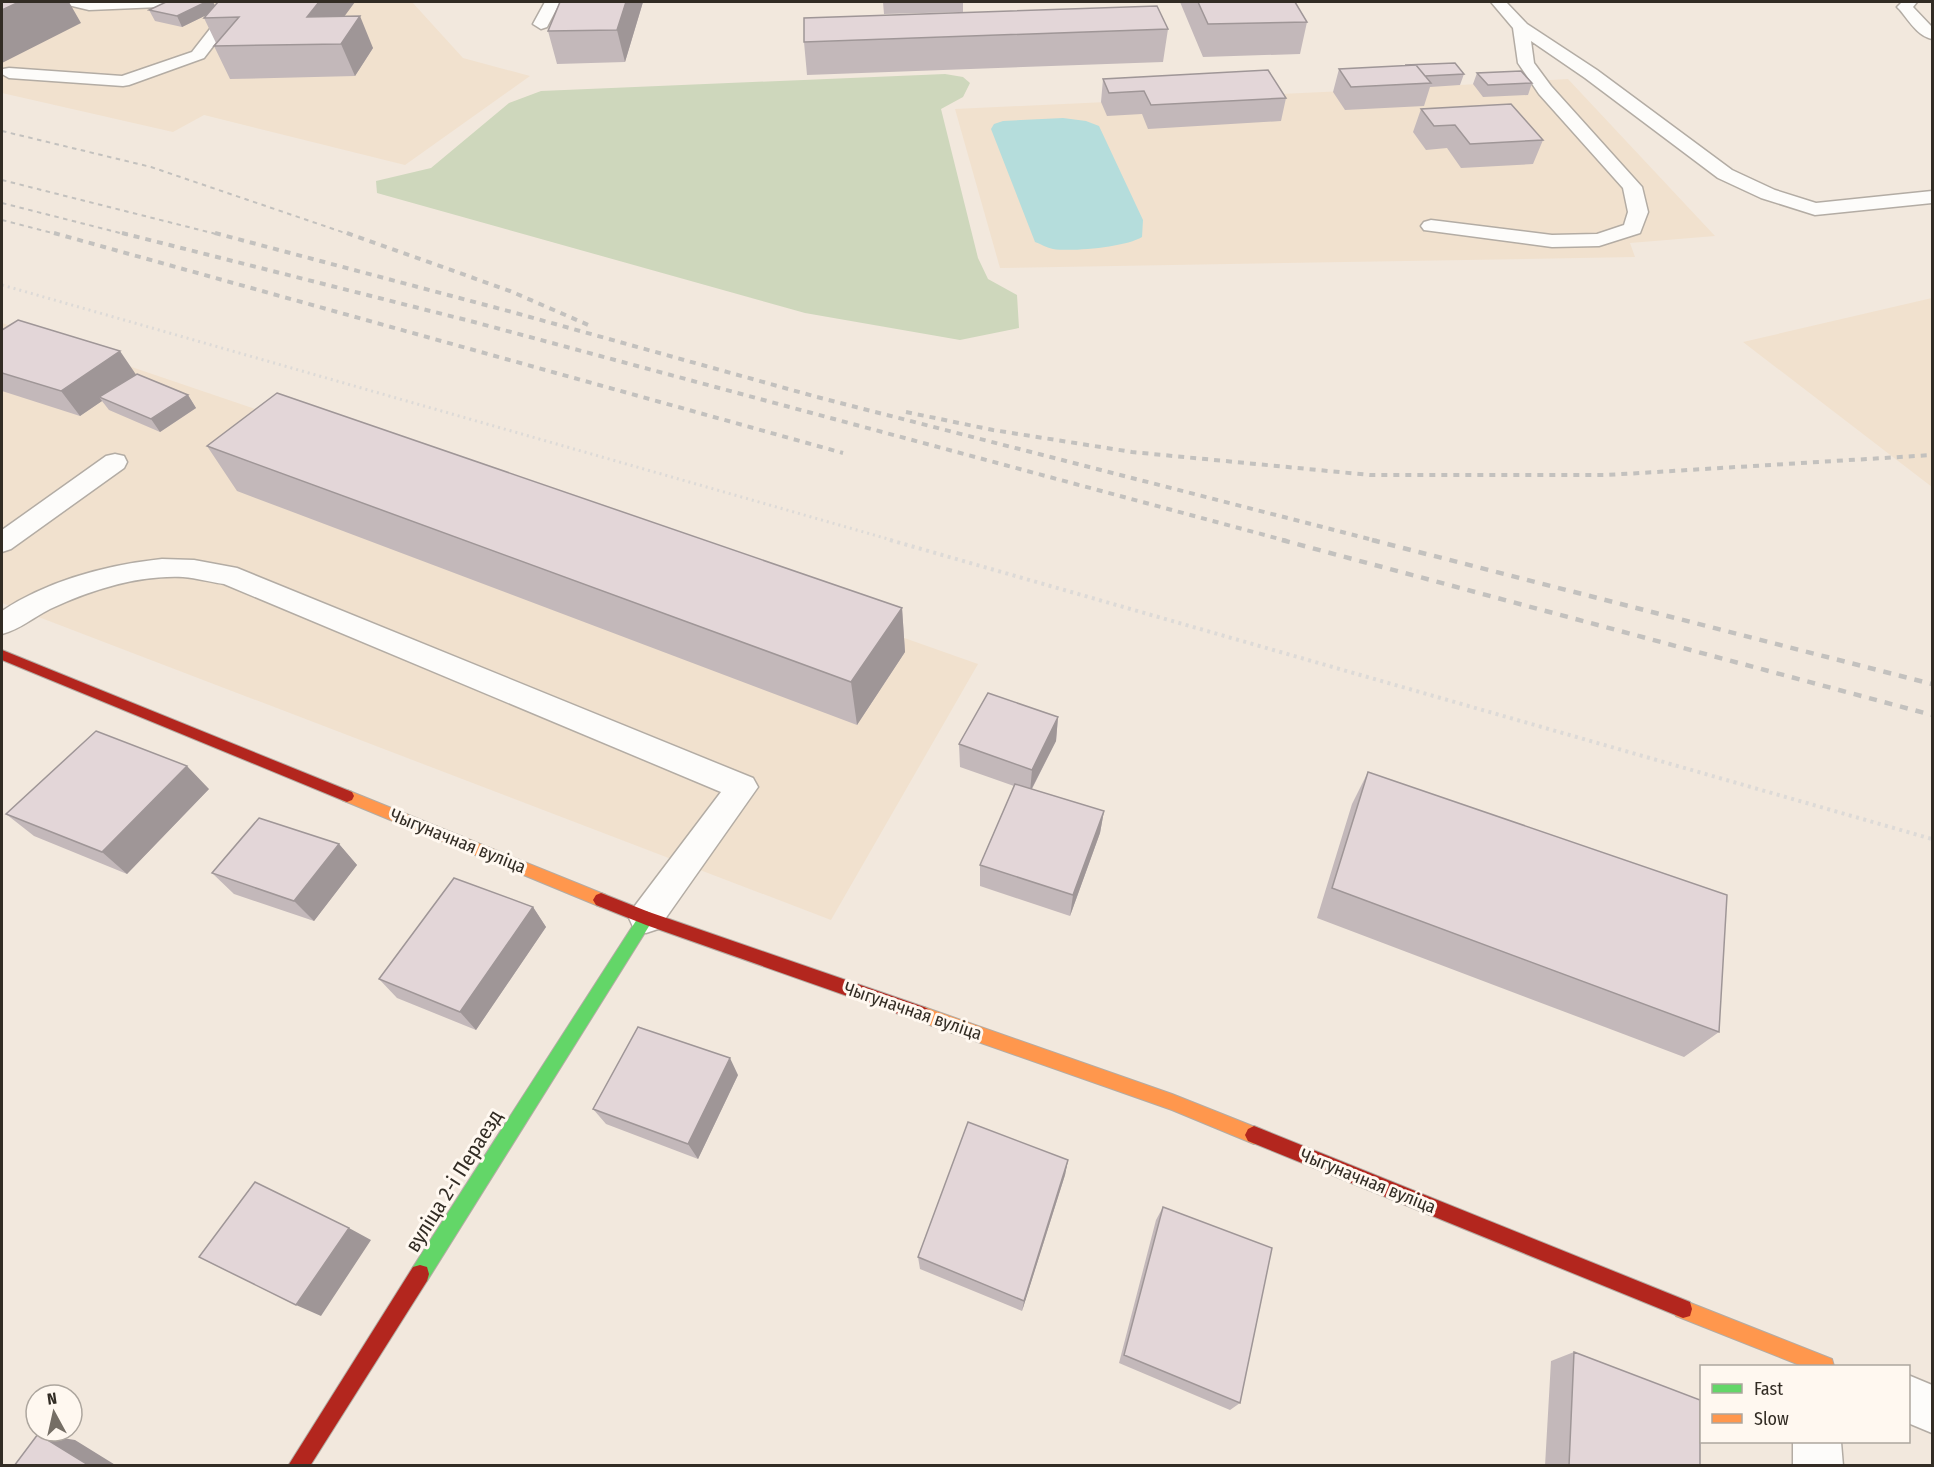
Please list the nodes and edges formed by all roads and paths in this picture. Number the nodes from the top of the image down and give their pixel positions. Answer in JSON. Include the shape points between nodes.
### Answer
{"nodes":[{"id":1,"x":73,"y":2,"type":"edge"},
{"id":2,"x":160,"y":2,"type":"edge"},
{"id":3,"x":239,"y":2,"type":"edge"},
{"id":4,"x":552,"y":2,"type":"edge"},
{"id":5,"x":1498,"y":2,"type":"edge"},
{"id":6,"x":1911,"y":2,"type":"edge"},
{"id":7,"x":541,"y":24,"type":"dead end"},
{"id":8,"x":1521,"y":27,"type":"junction"},
{"id":9,"x":1932,"y":34,"type":"edge"},
{"id":10,"x":9,"y":74,"type":"dead end"},
{"id":11,"x":1932,"y":197,"type":"edge"},
{"id":12,"x":1431,"y":226,"type":"dead end"},
{"id":13,"x":2,"y":285,"type":"edge"},
{"id":14,"x":115,"y":462,"type":"dead end"},
{"id":15,"x":2,"y":543,"type":"edge"},
{"id":16,"x":2,"y":624,"type":"edge"},
{"id":17,"x":2,"y":655,"type":"edge"},
{"id":18,"x":1932,"y":840,"type":"edge"},
{"id":19,"x":646,"y":918,"type":"junction"},
{"id":20,"x":1817,"y":1365,"type":"edge"},
{"id":21,"x":1910,"y":1400,"type":"edge"},
{"id":22,"x":1932,"y":1409,"type":"edge"},
{"id":23,"x":1817,"y":1443,"type":"edge"},
{"id":24,"x":298,"y":1466,"type":"edge"},
{"id":25,"x":1818,"y":1466,"type":"edge"}],
"edges":[{"from":1,"to":2,"type":"lane"},
{"from":3,"to":10,"type":"lane","via":[[198,55],[123,81]]},
{"from":4,"to":7,"type":"lane"},
{"from":5,"to":8,"type":"lane"},
{"from":6,"to":9,"type":"lane","via":[[1905,7]]},
{"from":8,"to":11,"type":"lane","via":[[1592,74],[1725,174],[1768,194],[1815,209]]},
{"from":8,"to":12,"type":"lane","via":[[1526,63],[1632,188],[1638,212],[1633,229],[1599,240],[1552,241]]},
{"from":13,"to":18,"type":"path"},
{"from":14,"to":15,"type":"lane"},
{"from":16,"to":19,"type":"lane","via":[[21,609],[133,572],[181,568],[228,575],[742,787]]},
{"from":17,"to":19,"type":"street","name":"Чыгуначная вуліца"},
{"from":19,"to":20,"type":"street","name":"Чыгуначная вуліца","via":[[1172,1102]]},
{"from":19,"to":24,"type":"street","name":"вуліца 2-і Пераезд"},
{"from":21,"to":22,"type":"street"},
{"from":23,"to":25,"type":"street"}]}
